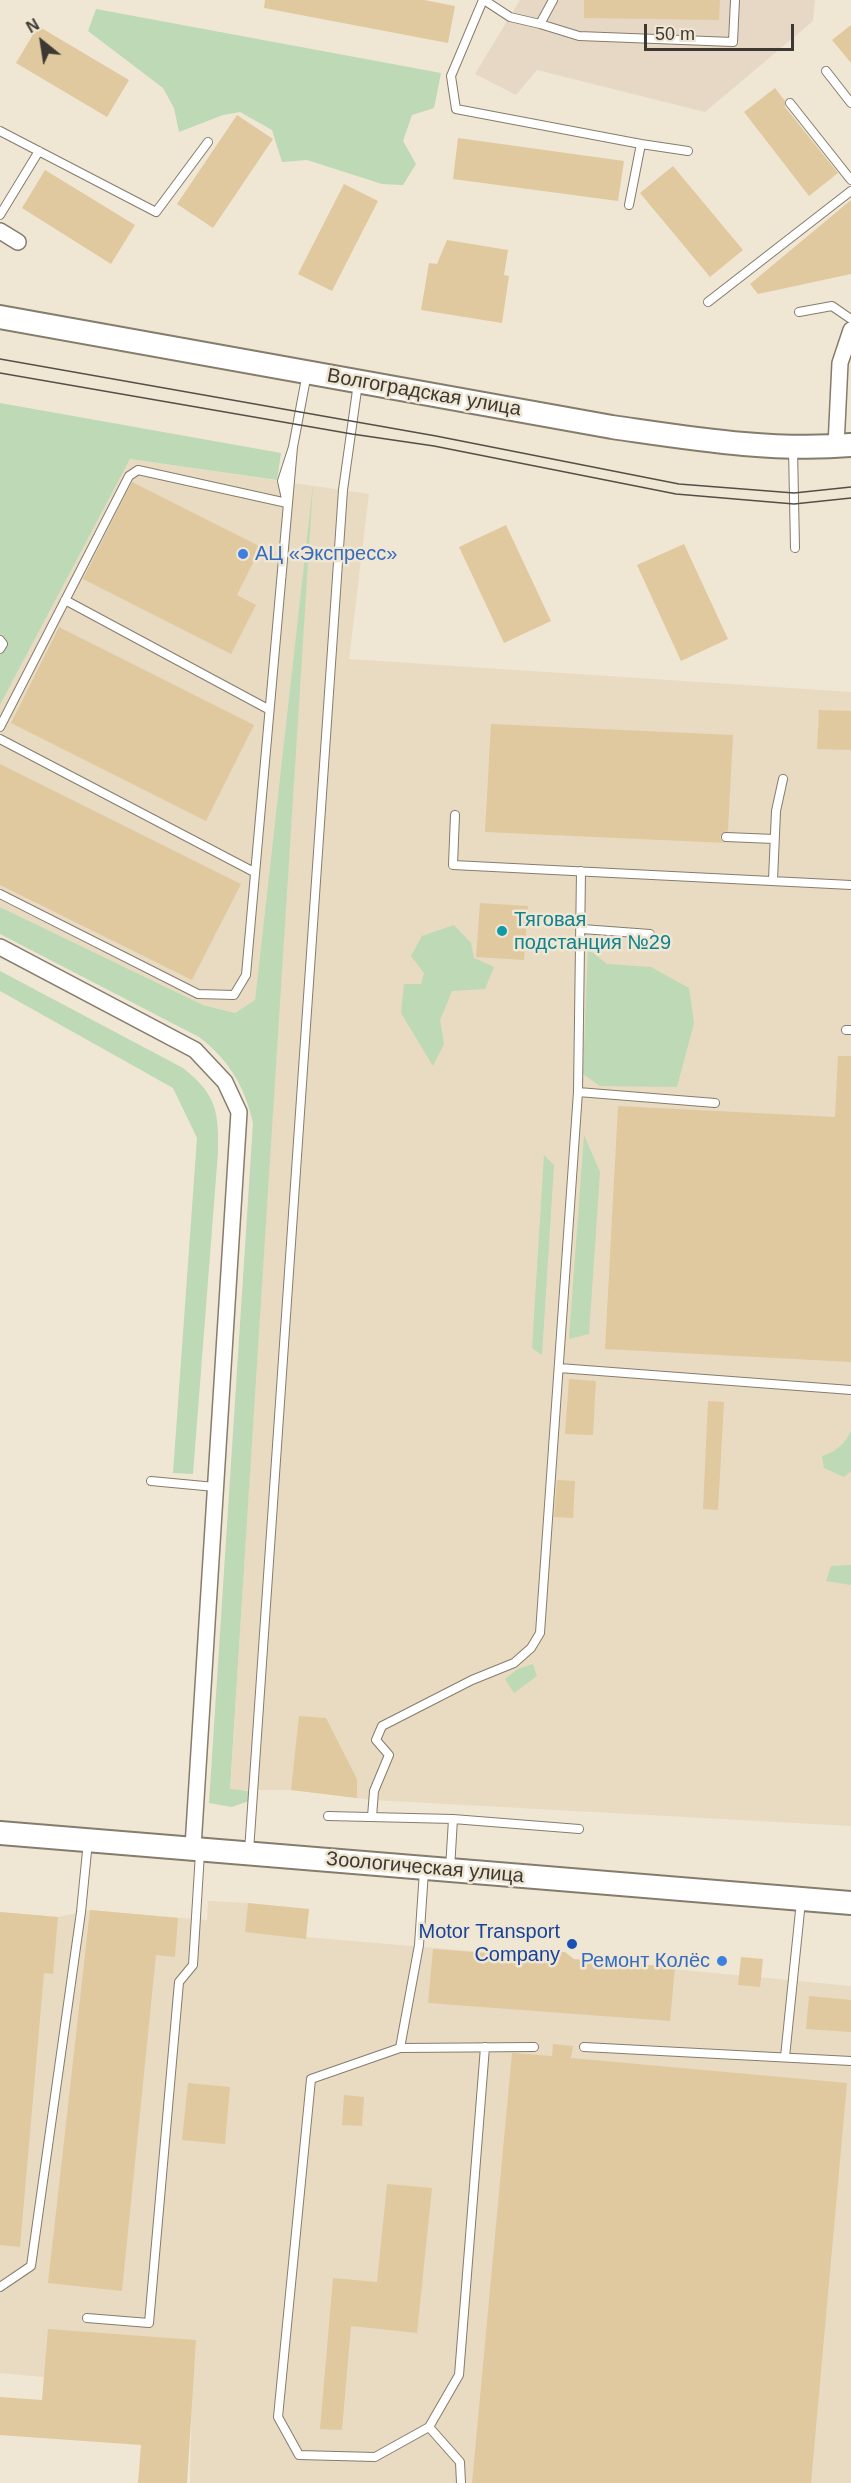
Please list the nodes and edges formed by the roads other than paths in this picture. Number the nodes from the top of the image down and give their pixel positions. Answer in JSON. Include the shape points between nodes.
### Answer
{"nodes":[{"id":1,"x":484,"y":0,"type":"edge"},
{"id":2,"x":553,"y":0,"type":"edge"},
{"id":3,"x":735,"y":0,"type":"edge"},
{"id":4,"x":540,"y":24,"type":"junction"},
{"id":5,"x":826,"y":71,"type":"dead end"},
{"id":6,"x":790,"y":103,"type":"dead end"},
{"id":7,"x":851,"y":104,"type":"edge"},
{"id":8,"x":0,"y":131,"type":"edge"},
{"id":9,"x":208,"y":142,"type":"dead end"},
{"id":10,"x":641,"y":144,"type":"junction"},
{"id":11,"x":39,"y":151,"type":"junction"},
{"id":12,"x":688,"y":151,"type":"dead end"},
{"id":13,"x":851,"y":180,"type":"edge"},
{"id":14,"x":851,"y":191,"type":"edge"},
{"id":15,"x":629,"y":205,"type":"dead end"},
{"id":16,"x":0,"y":215,"type":"edge"},
{"id":17,"x":0,"y":231,"type":"edge"},
{"id":18,"x":18,"y":242,"type":"dead end"},
{"id":19,"x":708,"y":302,"type":"dead end"},
{"id":20,"x":800,"y":312,"type":"dead end"},
{"id":21,"x":0,"y":317,"type":"edge"},
{"id":22,"x":851,"y":319,"type":"edge"},
{"id":23,"x":851,"y":330,"type":"edge"},
{"id":24,"x":846,"y":362,"type":"edge"},
{"id":25,"x":307,"y":372,"type":"junction"},
{"id":26,"x":358,"y":381,"type":"junction"},
{"id":27,"x":793,"y":446,"type":"junction"},
{"id":28,"x":843,"y":446,"type":"edge"},
{"id":29,"x":287,"y":503,"type":"junction"},
{"id":30,"x":795,"y":548,"type":"dead end"},
{"id":31,"x":65,"y":600,"type":"junction"},
{"id":32,"x":0,"y":640,"type":"edge"},
{"id":33,"x":0,"y":649,"type":"edge"},
{"id":34,"x":268,"y":709,"type":"junction"},
{"id":35,"x":0,"y":727,"type":"edge"},
{"id":36,"x":0,"y":739,"type":"edge"},
{"id":37,"x":783,"y":778,"type":"dead end"},
{"id":38,"x":455,"y":815,"type":"dead end"},
{"id":39,"x":726,"y":837,"type":"dead end"},
{"id":40,"x":774,"y":839,"type":"junction"},
{"id":41,"x":581,"y":871,"type":"junction"},
{"id":42,"x":254,"y":872,"type":"junction"},
{"id":43,"x":773,"y":880,"type":"junction"},
{"id":44,"x":851,"y":885,"type":"edge"},
{"id":45,"x":0,"y":894,"type":"edge"},
{"id":46,"x":582,"y":929,"type":"junction"},
{"id":47,"x":651,"y":934,"type":"dead end"},
{"id":48,"x":0,"y":947,"type":"edge"},
{"id":49,"x":578,"y":1092,"type":"junction"},
{"id":50,"x":715,"y":1103,"type":"dead end"},
{"id":51,"x":559,"y":1368,"type":"junction"},
{"id":52,"x":851,"y":1390,"type":"edge"},
{"id":53,"x":151,"y":1481,"type":"dead end"},
{"id":54,"x":215,"y":1487,"type":"junction"},
{"id":55,"x":328,"y":1816,"type":"dead end"},
{"id":56,"x":372,"y":1817,"type":"junction"},
{"id":57,"x":453,"y":1819,"type":"junction"},
{"id":58,"x":579,"y":1829,"type":"dead end"},
{"id":59,"x":0,"y":1833,"type":"edge"},
{"id":60,"x":88,"y":1840,"type":"junction"},
{"id":61,"x":197,"y":1848,"type":"junction"},
{"id":62,"x":249,"y":1852,"type":"junction"},
{"id":63,"x":424,"y":1868,"type":"junction"},
{"id":64,"x":450,"y":1870,"type":"junction"},
{"id":65,"x":801,"y":1899,"type":"junction"},
{"id":66,"x":851,"y":1903,"type":"edge"},
{"id":67,"x":534,"y":2047,"type":"dead end"},
{"id":68,"x":585,"y":2047,"type":"dead end"},
{"id":69,"x":400,"y":2048,"type":"junction"},
{"id":70,"x":485,"y":2048,"type":"junction"},
{"id":71,"x":785,"y":2057,"type":"junction"},
{"id":72,"x":851,"y":2061,"type":"edge"},
{"id":73,"x":0,"y":2287,"type":"edge"},
{"id":74,"x":87,"y":2318,"type":"dead end"},
{"id":75,"x":429,"y":2427,"type":"junction"},
{"id":76,"x":461,"y":2483,"type":"edge"}],
"edges":[{"from":1,"to":4,"type":"lane","via":[[510,17]]},
{"from":1,"to":10,"type":"lane","via":[[452,76],[456,109]]},
{"from":2,"to":4,"type":"lane"},
{"from":3,"to":4,"type":"lane","via":[[733,42],[579,36]]},
{"from":5,"to":7,"type":"lane"},
{"from":6,"to":13,"type":"lane"},
{"from":8,"to":11,"type":"lane"},
{"from":9,"to":11,"type":"lane","via":[[156,212]]},
{"from":10,"to":12,"type":"lane"},
{"from":10,"to":15,"type":"lane"},
{"from":11,"to":16,"type":"lane"},
{"from":14,"to":19,"type":"lane"},
{"from":17,"to":18,"type":"street"},
{"from":20,"to":22,"type":"lane","via":[[832,306]]},
{"from":21,"to":25,"type":"street","name":"Волгоградская улица"},
{"from":23,"to":24,"type":"street"},
{"from":24,"to":28,"type":"street"},
{"from":25,"to":26,"type":"street","name":"Волгоградская улица"},
{"from":25,"to":29,"type":"lane","via":[[293,447],[282,481]]},
{"from":26,"to":27,"type":"street","name":"Волгоградская улица","via":[[612,427]]},
{"from":26,"to":62,"type":"lane","via":[[343,490]]},
{"from":27,"to":28,"type":"street","name":"Волгоградская улица"},
{"from":27,"to":30,"type":"lane"},
{"from":29,"to":31,"type":"lane","via":[[138,470],[129,476]]},
{"from":29,"to":34,"type":"lane"},
{"from":31,"to":34,"type":"lane"},
{"from":31,"to":35,"type":"lane"},
{"from":32,"to":33,"type":"lane"},
{"from":34,"to":42,"type":"lane"},
{"from":36,"to":42,"type":"lane"},
{"from":37,"to":40,"type":"lane"},
{"from":38,"to":41,"type":"lane","via":[[453,865]]},
{"from":39,"to":40,"type":"lane"},
{"from":40,"to":43,"type":"lane"},
{"from":41,"to":43,"type":"lane"},
{"from":41,"to":46,"type":"lane"},
{"from":42,"to":45,"type":"lane","via":[[246,975],[234,995],[198,994]]},
{"from":43,"to":44,"type":"lane"},
{"from":46,"to":47,"type":"lane"},
{"from":46,"to":49,"type":"lane"},
{"from":48,"to":54,"type":"street","via":[[195,1050],[225,1082],[239,1112]]},
{"from":49,"to":50,"type":"lane"},
{"from":49,"to":51,"type":"lane"},
{"from":51,"to":52,"type":"lane"},
{"from":51,"to":56,"type":"lane","via":[[540,1633],[531,1648],[514,1663],[382,1726],[376,1740],[389,1755],[374,1791]]},
{"from":53,"to":54,"type":"lane"},
{"from":54,"to":61,"type":"street"},
{"from":55,"to":56,"type":"lane"},
{"from":56,"to":57,"type":"lane"},
{"from":57,"to":58,"type":"lane"},
{"from":57,"to":64,"type":"lane"},
{"from":59,"to":60,"type":"street","name":"Зоологическая улица"},
{"from":60,"to":61,"type":"street","name":"Зоологическая улица"},
{"from":60,"to":73,"type":"lane","via":[[31,2266]]},
{"from":61,"to":62,"type":"street","name":"Зоологическая улица"},
{"from":61,"to":74,"type":"lane","via":[[193,1965],[179,1982],[149,2323]]},
{"from":62,"to":63,"type":"street","name":"Зоологическая улица"},
{"from":63,"to":64,"type":"street","name":"Зоологическая улица"},
{"from":63,"to":69,"type":"lane","via":[[418,1945]]},
{"from":64,"to":65,"type":"street","name":"Зоологическая улица"},
{"from":65,"to":66,"type":"street","name":"Зоологическая улица"},
{"from":65,"to":71,"type":"lane"},
{"from":67,"to":70,"type":"lane"},
{"from":68,"to":71,"type":"lane"},
{"from":69,"to":70,"type":"lane"},
{"from":69,"to":75,"type":"lane","via":[[311,2079],[279,2417],[299,2455],[375,2457]]},
{"from":70,"to":75,"type":"lane","via":[[459,2375]]},
{"from":71,"to":72,"type":"lane"},
{"from":75,"to":76,"type":"lane","via":[[460,2463]]}]}
